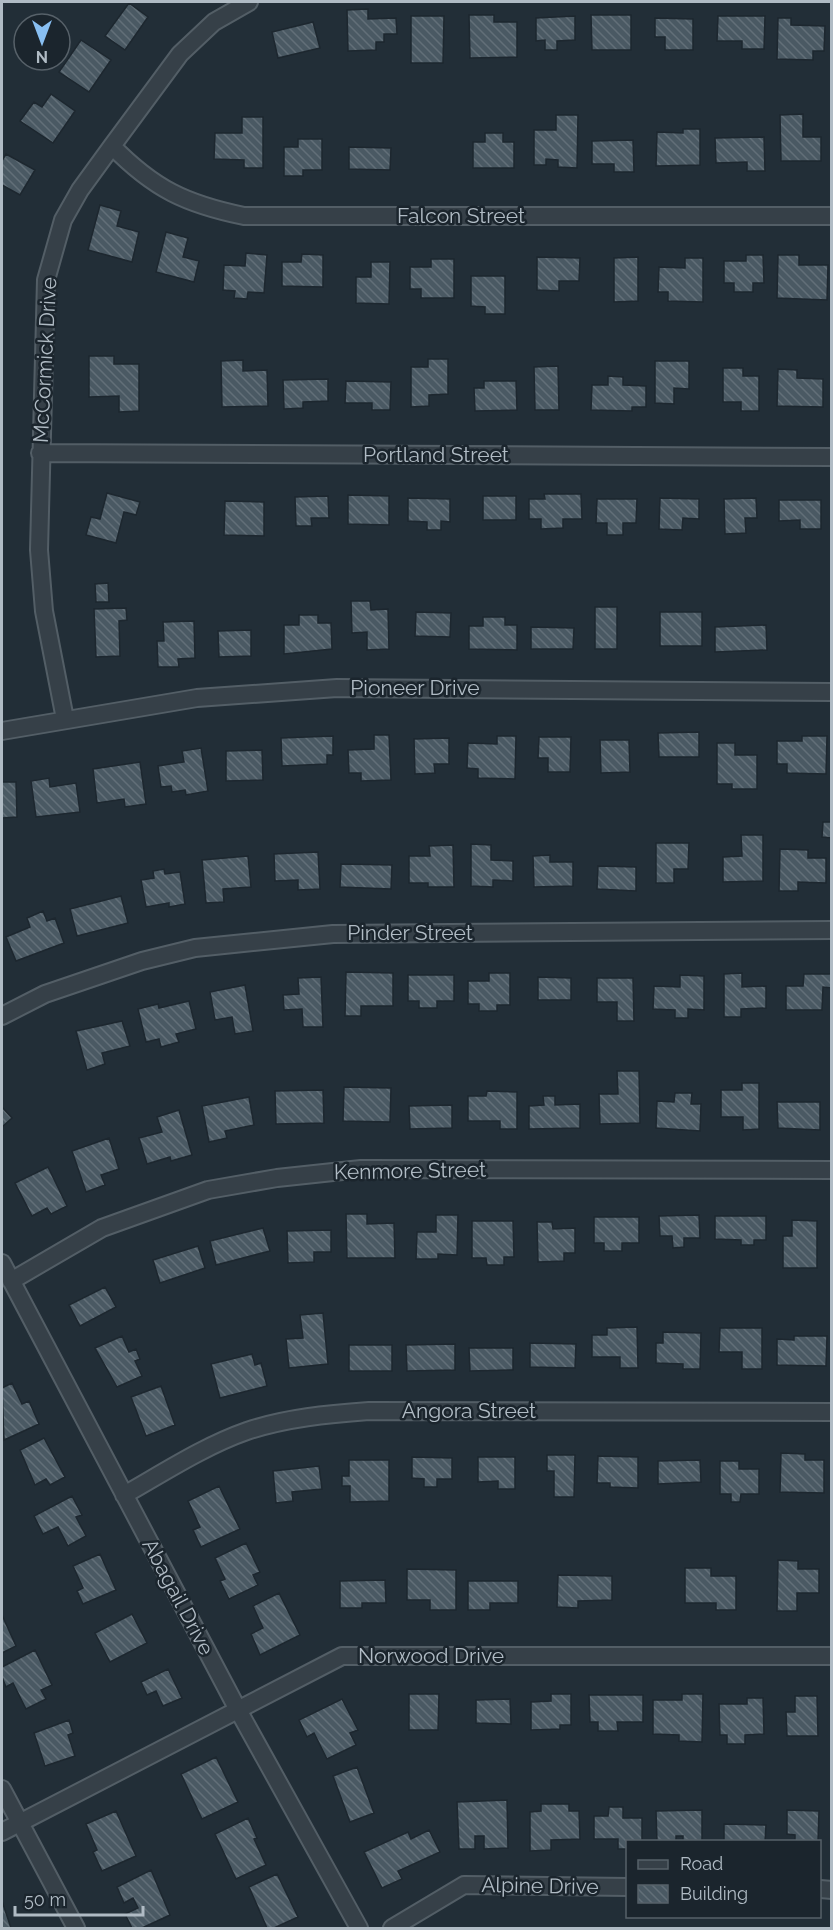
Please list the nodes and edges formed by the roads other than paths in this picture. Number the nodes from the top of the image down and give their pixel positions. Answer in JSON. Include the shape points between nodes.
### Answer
{"nodes":[{"id":1,"x":249,"y":2,"type":"edge"},
{"id":2,"x":112,"y":146,"type":"junction"},
{"id":3,"x":831,"y":216,"type":"edge"},
{"id":4,"x":40,"y":453,"type":"junction"},
{"id":5,"x":831,"y":457,"type":"edge"},
{"id":6,"x":831,"y":692,"type":"edge"},
{"id":7,"x":65,"y":719,"type":"junction"},
{"id":8,"x":2,"y":731,"type":"edge"},
{"id":9,"x":831,"y":930,"type":"edge"},
{"id":10,"x":2,"y":1016,"type":"edge"},
{"id":11,"x":831,"y":1170,"type":"edge"},
{"id":12,"x":2,"y":1263,"type":"edge"},
{"id":13,"x":11,"y":1281,"type":"junction"},
{"id":14,"x":831,"y":1413,"type":"edge"},
{"id":15,"x":124,"y":1495,"type":"junction"},
{"id":16,"x":831,"y":1656,"type":"edge"},
{"id":17,"x":237,"y":1708,"type":"junction"},
{"id":18,"x":2,"y":1789,"type":"edge"},
{"id":19,"x":20,"y":1822,"type":"junction"},
{"id":20,"x":2,"y":1832,"type":"edge"},
{"id":21,"x":626,"y":1887,"type":"edge"},
{"id":22,"x":75,"y":1929,"type":"edge"},
{"id":23,"x":359,"y":1929,"type":"edge"},
{"id":24,"x":392,"y":1929,"type":"edge"}],
"edges":[{"from":1,"to":2,"type":"street","name":"McCormick Drive","via":[[214,22],[180,54]]},
{"from":2,"to":3,"type":"street","name":"Falcon Street","via":[[133,167],[174,195],[203,207],[244,216]]},
{"from":2,"to":4,"type":"street","name":"McCormick Drive","via":[[63,220],[46,280]]},
{"from":4,"to":5,"type":"street","name":"Portland Street"},
{"from":4,"to":7,"type":"street","name":"McCormick Drive","via":[[39,550],[44,611]]},
{"from":6,"to":7,"type":"street","name":"Pioneer Drive","via":[[337,688],[197,698]]},
{"from":7,"to":8,"type":"street","name":"Pioneer Drive"},
{"from":9,"to":10,"type":"street","name":"Pinder Street","via":[[333,934],[195,948],[142,961],[45,994]]},
{"from":11,"to":13,"type":"street","name":"Kenmore Street","via":[[362,1169],[277,1178],[208,1190],[102,1228]]},
{"from":12,"to":13,"type":"street","name":"Abagail Drive"},
{"from":13,"to":15,"type":"street","name":"Abagail Drive"},
{"from":14,"to":15,"type":"street","name":"Angora Street","via":[[369,1411],[314,1415],[246,1431]]},
{"from":15,"to":17,"type":"street","name":"Abagail Drive"},
{"from":16,"to":17,"type":"street","name":"Norwood Drive","via":[[342,1656]]},
{"from":17,"to":19,"type":"street","name":"Norwood Drive"},
{"from":17,"to":23,"type":"street","name":"Abagail Drive"},
{"from":18,"to":19,"type":"street"},
{"from":19,"to":20,"type":"street","name":"Norwood Drive"},
{"from":19,"to":22,"type":"street"},
{"from":21,"to":24,"type":"street","name":"Alpine Drive","via":[[464,1885]]}]}
